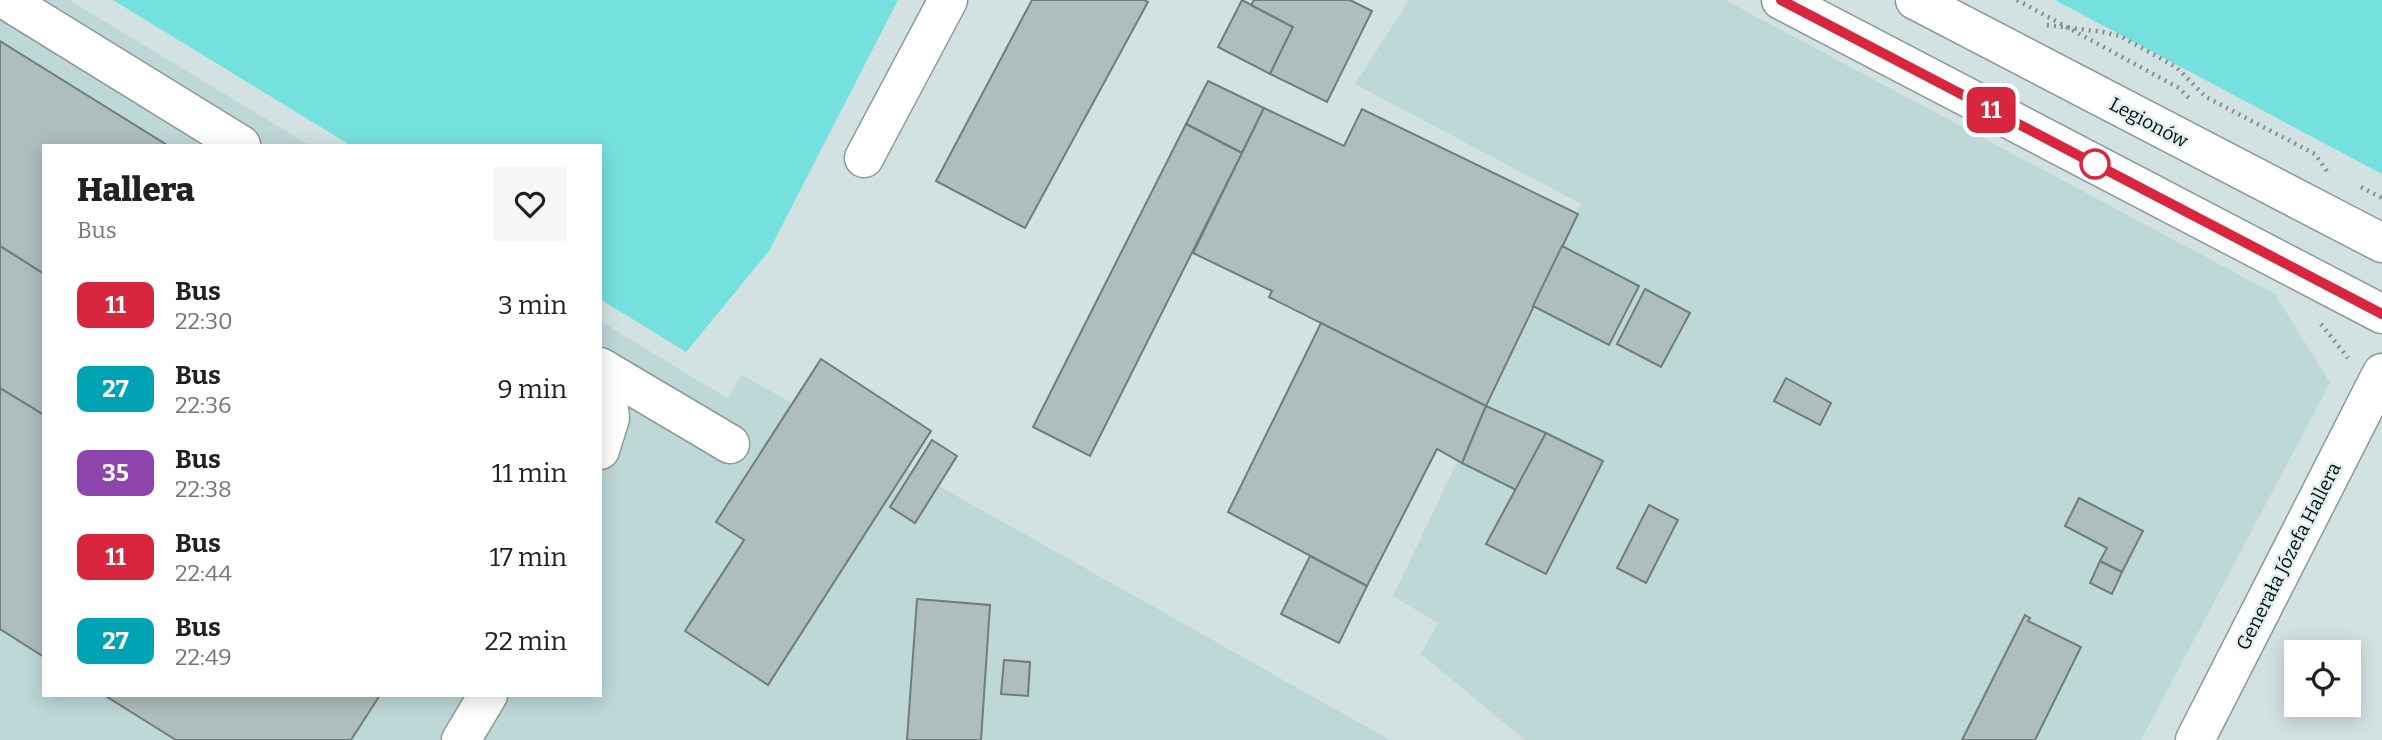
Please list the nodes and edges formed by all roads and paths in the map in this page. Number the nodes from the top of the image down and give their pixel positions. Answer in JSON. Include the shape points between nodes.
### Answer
{"nodes":[{"id":1,"x":6,"y":0,"type":"edge"},
{"id":2,"x":948,"y":0,"type":"edge"},
{"id":3,"x":1781,"y":0,"type":"edge"},
{"id":4,"x":1915,"y":0,"type":"edge"},
{"id":5,"x":2017,"y":0,"type":"edge"},
{"id":6,"x":2037,"y":19,"type":"dead end"},
{"id":7,"x":2072,"y":29,"type":"junction"},
{"id":8,"x":2196,"y":106,"type":"dead end"},
{"id":9,"x":240,"y":144,"type":"edge"},
{"id":10,"x":864,"y":158,"type":"dead end"},
{"id":11,"x":2315,"y":168,"type":"dead end"},
{"id":12,"x":2327,"y":170,"type":"junction"},
{"id":13,"x":2335,"y":178,"type":"dead end"},
{"id":14,"x":2349,"y":181,"type":"dead end"},
{"id":15,"x":2382,"y":198,"type":"edge"},
{"id":16,"x":2382,"y":243,"type":"edge"},
{"id":17,"x":2382,"y":314,"type":"edge"},
{"id":18,"x":602,"y":368,"type":"edge"},
{"id":19,"x":2382,"y":373,"type":"edge"},
{"id":20,"x":602,"y":444,"type":"edge"},
{"id":21,"x":730,"y":444,"type":"dead end"},
{"id":22,"x":487,"y":697,"type":"edge"},
{"id":23,"x":461,"y":740,"type":"edge"},
{"id":24,"x":2195,"y":740,"type":"edge"}],
"edges":[{"from":1,"to":9,"type":"street"},
{"from":2,"to":10,"type":"street"},
{"from":3,"to":17,"type":"street"},
{"from":4,"to":16,"type":"street","name":"Legionów"},
{"from":5,"to":7,"type":"path"},
{"from":6,"to":7,"type":"path"},
{"from":7,"to":8,"type":"path","via":[[2179,88]]},
{"from":7,"to":12,"type":"path","via":[[2120,36],[2176,67],[2206,97],[2311,152]]},
{"from":11,"to":12,"type":"path"},
{"from":12,"to":13,"type":"path"},
{"from":14,"to":15,"type":"path"},
{"from":18,"to":20,"type":"street","via":[[610,418]]},
{"from":18,"to":21,"type":"street"},
{"from":19,"to":24,"type":"street","name":"Generała Józefa Hallera"},
{"from":22,"to":23,"type":"street"}]}
